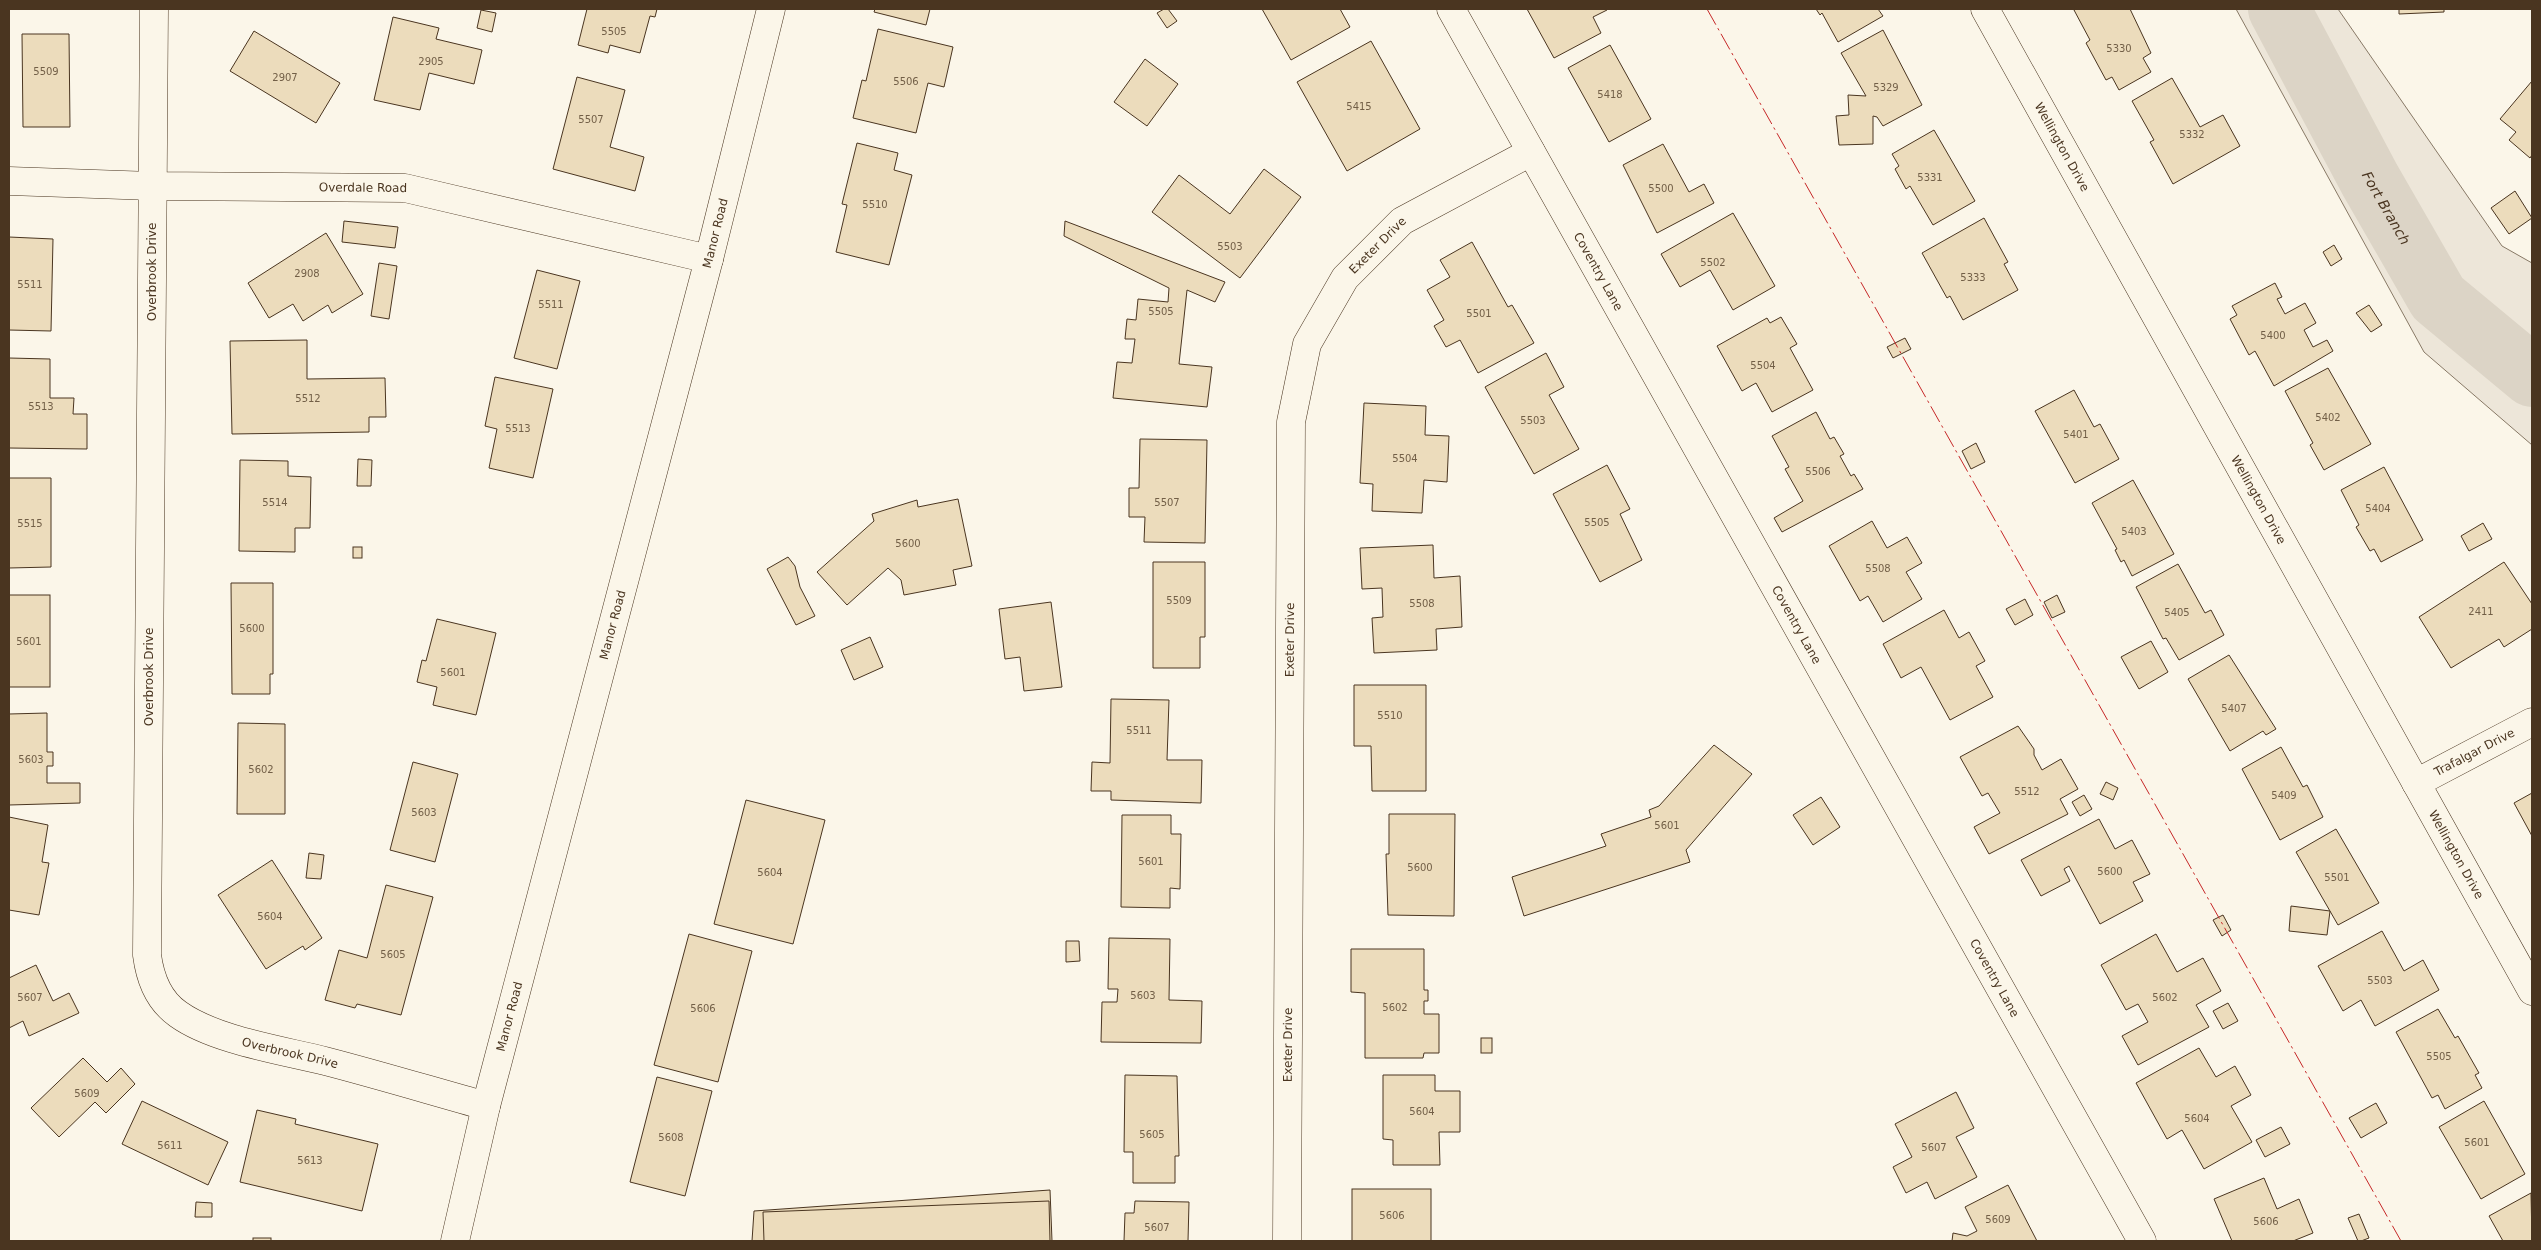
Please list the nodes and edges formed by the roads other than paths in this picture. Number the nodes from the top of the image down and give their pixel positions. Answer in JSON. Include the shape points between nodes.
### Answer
{"nodes":[{"id":1,"x":154,"y":9,"type":"edge"},
{"id":2,"x":771,"y":9,"type":"edge"},
{"id":3,"x":1451,"y":9,"type":"edge"},
{"id":4,"x":1985,"y":9,"type":"edge"},
{"id":5,"x":1531,"y":152,"type":"junction"},
{"id":6,"x":9,"y":181,"type":"edge"},
{"id":7,"x":152,"y":186,"type":"junction"},
{"id":8,"x":709,"y":259,"type":"junction"},
{"id":9,"x":2532,"y":722,"type":"edge"},
{"id":10,"x":2416,"y":783,"type":"junction"},
{"id":11,"x":2532,"y":991,"type":"edge"},
{"id":12,"x":486,"y":1106,"type":"junction"},
{"id":13,"x":454,"y":1241,"type":"edge"},
{"id":14,"x":1287,"y":1241,"type":"edge"},
{"id":15,"x":2142,"y":1241,"type":"edge"}],
"edges":[{"from":1,"to":7,"type":"street","name":"Overbrook Drive"},
{"from":2,"to":8,"type":"street","name":"Manor Road"},
{"from":3,"to":5,"type":"street","name":"Coventry Lane"},
{"from":4,"to":10,"type":"street","name":"Wellington Drive"},
{"from":5,"to":14,"type":"street","name":"Exeter Drive","via":[[1402,221],[1344,278],[1307,344],[1291,422]]},
{"from":5,"to":15,"type":"street","name":"Coventry Lane"},
{"from":6,"to":7,"type":"street","name":"Overdale Road"},
{"from":7,"to":8,"type":"street","name":"Overdale Road","via":[[405,188]]},
{"from":7,"to":12,"type":"street","name":"Overbrook Drive","via":[[147,955],[154,985],[163,999],[192,1023],[248,1042]]},
{"from":8,"to":12,"type":"street","name":"Manor Road"},
{"from":9,"to":10,"type":"street","name":"Trafalgar Drive"},
{"from":10,"to":11,"type":"street","name":"Wellington Drive"},
{"from":12,"to":13,"type":"street","name":"Manor Road"}]}
